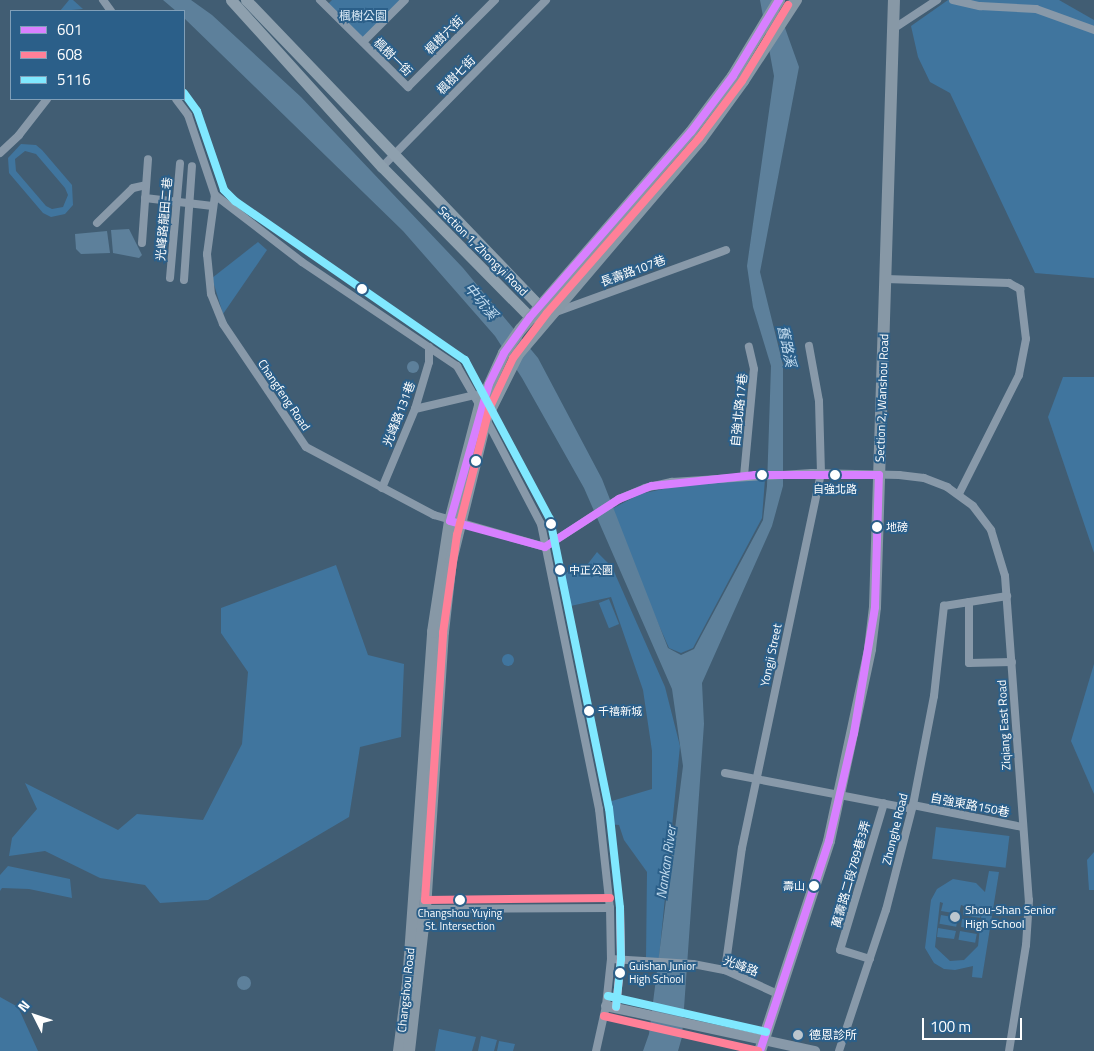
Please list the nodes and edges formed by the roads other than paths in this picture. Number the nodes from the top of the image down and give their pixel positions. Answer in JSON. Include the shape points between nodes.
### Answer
{"nodes":[{"id":1,"x":231,"y":0,"type":"edge"},
{"id":2,"x":246,"y":0,"type":"edge"},
{"id":3,"x":320,"y":0,"type":"edge"},
{"id":4,"x":405,"y":0,"type":"edge"},
{"id":5,"x":495,"y":0,"type":"edge"},
{"id":6,"x":546,"y":0,"type":"edge"},
{"id":7,"x":780,"y":0,"type":"edge"},
{"id":8,"x":796,"y":0,"type":"edge"},
{"id":9,"x":894,"y":0,"type":"edge"},
{"id":10,"x":937,"y":0,"type":"edge"},
{"id":11,"x":953,"y":0,"type":"edge"},
{"id":12,"x":892,"y":29,"type":"junction"},
{"id":13,"x":1094,"y":30,"type":"edge"},
{"id":14,"x":363,"y":42,"type":"junction"},
{"id":15,"x":738,"y":79,"type":"junction"},
{"id":16,"x":408,"y":87,"type":"joint"},
{"id":17,"x":46,"y":100,"type":"edge"},
{"id":18,"x":177,"y":100,"type":"edge"},
{"id":19,"x":0,"y":153,"type":"edge"},
{"id":20,"x":393,"y":156,"type":"junction"},
{"id":21,"x":148,"y":160,"type":"dead end"},
{"id":22,"x":180,"y":163,"type":"dead end"},
{"id":23,"x":192,"y":166,"type":"dead end"},
{"id":24,"x":382,"y":167,"type":"junction"},
{"id":25,"x":146,"y":186,"type":"junction"},
{"id":26,"x":216,"y":195,"type":"junction"},
{"id":27,"x":145,"y":198,"type":"junction"},
{"id":28,"x":176,"y":203,"type":"junction"},
{"id":29,"x":190,"y":205,"type":"junction"},
{"id":30,"x":213,"y":206,"type":"junction"},
{"id":31,"x":96,"y":223,"type":"dead end"},
{"id":32,"x":142,"y":243,"type":"dead end"},
{"id":33,"x":726,"y":250,"type":"dead end"},
{"id":34,"x":170,"y":278,"type":"dead end"},
{"id":35,"x":886,"y":279,"type":"junction"},
{"id":36,"x":184,"y":280,"type":"dead end"},
{"id":37,"x":539,"y":307,"type":"junction"},
{"id":38,"x":549,"y":316,"type":"junction"},
{"id":39,"x":530,"y":317,"type":"junction"},
{"id":40,"x":809,"y":346,"type":"dead end"},
{"id":41,"x":429,"y":347,"type":"junction"},
{"id":42,"x":749,"y":347,"type":"dead end"},
{"id":43,"x":502,"y":370,"type":"junction"},
{"id":44,"x":478,"y":400,"type":"junction"},
{"id":45,"x":415,"y":409,"type":"junction"},
{"id":46,"x":486,"y":418,"type":"junction"},
{"id":47,"x":821,"y":473,"type":"junction"},
{"id":48,"x":879,"y":474,"type":"junction"},
{"id":49,"x":744,"y":476,"type":"junction"},
{"id":50,"x":382,"y":488,"type":"junction"},
{"id":51,"x":958,"y":494,"type":"junction"},
{"id":52,"x":455,"y":523,"type":"junction"},
{"id":53,"x":545,"y":547,"type":"junction"},
{"id":54,"x":1007,"y":596,"type":"junction"},
{"id":55,"x":969,"y":602,"type":"junction"},
{"id":56,"x":1012,"y":662,"type":"junction"},
{"id":57,"x":725,"y":773,"type":"dead end"},
{"id":58,"x":756,"y":778,"type":"junction"},
{"id":59,"x":841,"y":794,"type":"junction"},
{"id":60,"x":884,"y":803,"type":"junction"},
{"id":61,"x":912,"y":807,"type":"junction"},
{"id":62,"x":1022,"y":827,"type":"junction"},
{"id":63,"x":610,"y":908,"type":"junction"},
{"id":64,"x":419,"y":909,"type":"junction"},
{"id":65,"x":611,"y":959,"type":"junction"},
{"id":66,"x":870,"y":959,"type":"junction"},
{"id":67,"x":725,"y":970,"type":"junction"},
{"id":68,"x":780,"y":994,"type":"junction"},
{"id":69,"x":606,"y":1006,"type":"junction"},
{"id":70,"x":762,"y":1046,"type":"edge"},
{"id":71,"x":399,"y":1051,"type":"edge"},
{"id":72,"x":409,"y":1051,"type":"edge"},
{"id":73,"x":596,"y":1051,"type":"edge"},
{"id":74,"x":815,"y":1051,"type":"edge"},
{"id":75,"x":839,"y":1051,"type":"edge"},
{"id":76,"x":1009,"y":1051,"type":"edge"}],
"edges":[{"from":1,"to":24,"type":"main road","name":"Section 1, Zhongyi Road"},
{"from":2,"to":20,"type":"main road","name":"Section 1, Zhongyi Road"},
{"from":3,"to":14,"type":"street","name":"楓樹一街"},
{"from":4,"to":14,"type":"street"},
{"from":5,"to":16,"type":"street","name":"楓樹六街"},
{"from":6,"to":20,"type":"street","name":"楓樹七街"},
{"from":7,"to":15,"type":"main road"},
{"from":8,"to":15,"type":"main road"},
{"from":9,"to":12,"type":"main road","name":"Section 2, Wanshou Road"},
{"from":10,"to":12,"type":"street"},
{"from":11,"to":13,"type":"street","via":[[980,6],[1036,9]]},
{"from":12,"to":35,"type":"main road","name":"Section 2, Wanshou Road"},
{"from":14,"to":16,"type":"street","name":"楓樹一街"},
{"from":15,"to":37,"type":"main road"},
{"from":15,"to":38,"type":"main road","via":[[701,139]]},
{"from":17,"to":19,"type":"street"},
{"from":18,"to":26,"type":"street","via":[[188,116]]},
{"from":20,"to":24,"type":"street","name":"楓樹七街"},
{"from":20,"to":37,"type":"main road","name":"Section 1, Zhongyi Road"},
{"from":21,"to":25,"type":"street"},
{"from":22,"to":28,"type":"street","name":"光峰路龍田二巷"},
{"from":23,"to":29,"type":"street"},
{"from":24,"to":39,"type":"main road","name":"Section 1, Zhongyi Road"},
{"from":25,"to":27,"type":"street"},
{"from":25,"to":31,"type":"street","via":[[133,188]]},
{"from":26,"to":30,"type":"street","name":"Changfeng Road"},
{"from":26,"to":41,"type":"street","via":[[302,262]]},
{"from":27,"to":28,"type":"street"},
{"from":27,"to":32,"type":"street"},
{"from":28,"to":29,"type":"street"},
{"from":28,"to":34,"type":"street","name":"光峰路龍田二巷"},
{"from":29,"to":30,"type":"street"},
{"from":29,"to":36,"type":"street"},
{"from":30,"to":50,"type":"street","name":"Changfeng Road","via":[[207,271],[211,294],[223,324],[306,447]]},
{"from":33,"to":38,"type":"street","name":"長壽路107巷"},
{"from":35,"to":48,"type":"main road","name":"Section 2, Wanshou Road"},
{"from":35,"to":51,"type":"street","via":[[1009,283],[1020,289],[1026,339],[1019,375]]},
{"from":37,"to":38,"type":"main road","name":"Section 1, Zhongyi Road"},
{"from":37,"to":39,"type":"main road"},
{"from":38,"to":39,"type":"main road"},
{"from":38,"to":43,"type":"main road"},
{"from":39,"to":43,"type":"main road"},
{"from":40,"to":47,"type":"street","name":"Yongji Street","via":[[819,401]]},
{"from":41,"to":44,"type":"street","via":[[457,366]]},
{"from":41,"to":45,"type":"street","name":"光峰路131巷","via":[[429,362]]},
{"from":42,"to":49,"type":"street","name":"自強北路17巷","via":[[754,369]]},
{"from":43,"to":44,"type":"main road","name":"Changshou Road"},
{"from":43,"to":46,"type":"main road","name":"Changshou Road"},
{"from":44,"to":45,"type":"street"},
{"from":44,"to":46,"type":"street"},
{"from":44,"to":52,"type":"main road","name":"Changshou Road"},
{"from":45,"to":50,"type":"street","name":"光峰路131巷"},
{"from":46,"to":52,"type":"main road","name":"Changshou Road"},
{"from":46,"to":53,"type":"street","via":[[541,524]]},
{"from":47,"to":48,"type":"street","name":"Ziqiang East Road"},
{"from":47,"to":49,"type":"street","name":"Ziqiang East Road"},
{"from":47,"to":58,"type":"street","name":"Yongji Street"},
{"from":48,"to":51,"type":"street","name":"Ziqiang East Road","via":[[924,478]]},
{"from":48,"to":59,"type":"main road","name":"Section 2, Wanshou Road","via":[[871,641]]},
{"from":49,"to":53,"type":"street","name":"Ziqiang East Road","via":[[652,486],[619,499]]},
{"from":50,"to":52,"type":"street","name":"Changfeng Road"},
{"from":51,"to":54,"type":"street","name":"Ziqiang East Road","via":[[973,506],[991,530],[1003,560]]},
{"from":52,"to":53,"type":"street","name":"Changfeng Road"},
{"from":52,"to":64,"type":"main road","name":"Changshou Road","via":[[436,656]]},
{"from":53,"to":63,"type":"street","via":[[600,810]]},
{"from":54,"to":55,"type":"street"},
{"from":54,"to":56,"type":"street","name":"Ziqiang East Road"},
{"from":55,"to":56,"type":"street","via":[[969,663]]},
{"from":55,"to":61,"type":"street","name":"Zhonghe Road","via":[[944,606],[934,696]]},
{"from":56,"to":62,"type":"street","name":"Ziqiang East Road"},
{"from":57,"to":58,"type":"street","name":"自強東路150巷"},
{"from":58,"to":59,"type":"street","name":"自強東路150巷"},
{"from":58,"to":67,"type":"street","name":"Yongji Street"},
{"from":59,"to":60,"type":"street","name":"自強東路150巷"},
{"from":59,"to":68,"type":"main road","name":"Section 2, Wanshou Road"},
{"from":60,"to":61,"type":"street","name":"自強東路150巷"},
{"from":60,"to":66,"type":"street","name":"萬壽路二段789巷3弄","via":[[840,950]]},
{"from":61,"to":62,"type":"street","name":"自強東路150巷"},
{"from":61,"to":66,"type":"street","name":"Zhonghe Road"},
{"from":62,"to":76,"type":"street","name":"Ziqiang East Road","via":[[1028,922]]},
{"from":63,"to":64,"type":"street"},
{"from":63,"to":65,"type":"street"},
{"from":64,"to":71,"type":"main road","name":"Changshou Road"},
{"from":64,"to":72,"type":"main road","name":"Changshou Road"},
{"from":65,"to":67,"type":"street","name":"光峰路","via":[[692,964]]},
{"from":65,"to":69,"type":"street"},
{"from":66,"to":75,"type":"street","name":"Zhonghe Road"},
{"from":67,"to":68,"type":"street","name":"光峰路"},
{"from":68,"to":70,"type":"main road","name":"Section 2, Wanshou Road"},
{"from":69,"to":70,"type":"street"},
{"from":69,"to":73,"type":"street"},
{"from":70,"to":74,"type":"street"}]}
